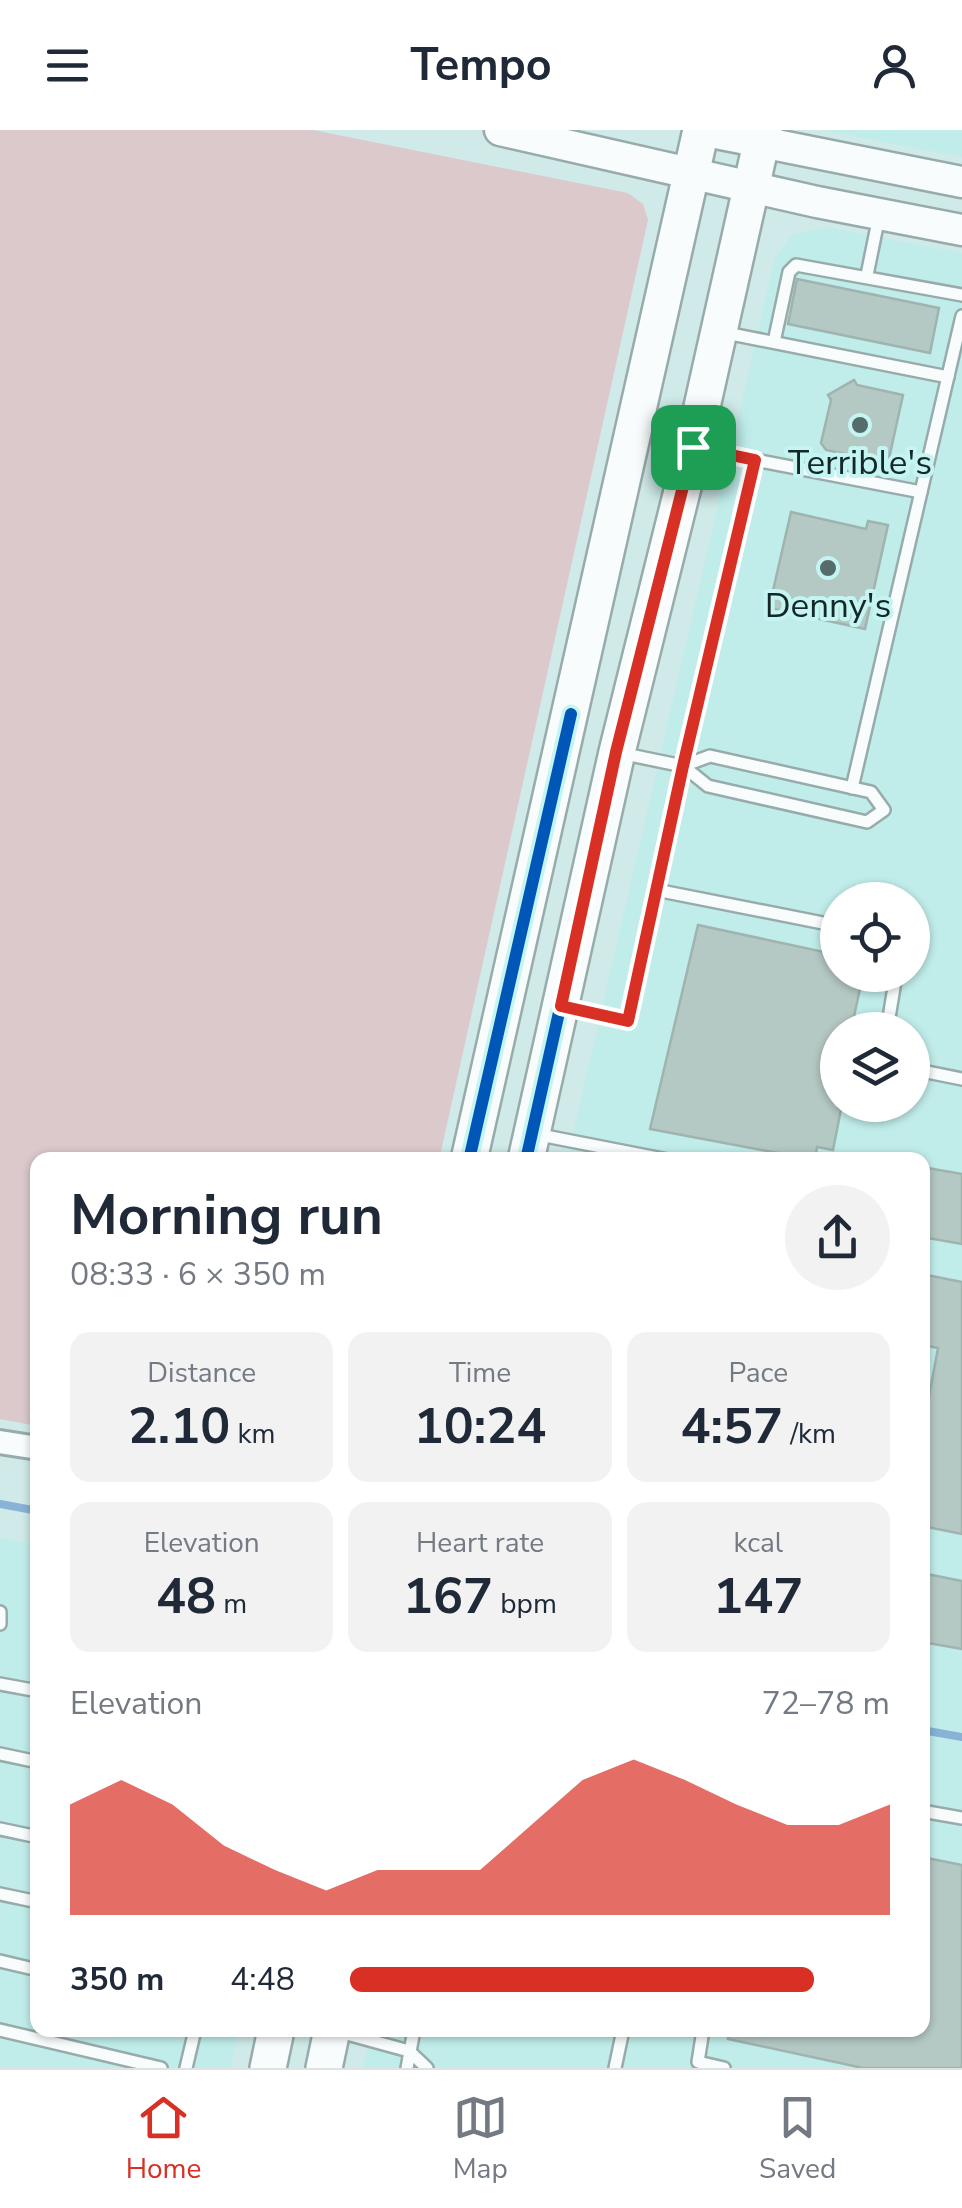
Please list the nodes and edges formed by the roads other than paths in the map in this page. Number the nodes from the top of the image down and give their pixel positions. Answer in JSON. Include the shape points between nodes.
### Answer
{"nodes":[{"id":1,"x":500,"y":130,"type":"edge"},
{"id":2,"x":701,"y":130,"type":"edge"},
{"id":3,"x":763,"y":136,"type":"edge"},
{"id":4,"x":692,"y":172,"type":"junction"},
{"id":5,"x":962,"y":182,"type":"edge"},
{"id":6,"x":752,"y":186,"type":"junction"},
{"id":7,"x":879,"y":214,"type":"junction"},
{"id":8,"x":962,"y":230,"type":"edge"},
{"id":9,"x":866,"y":276,"type":"junction"},
{"id":10,"x":962,"y":295,"type":"edge"},
{"id":11,"x":962,"y":316,"type":"edge"},
{"id":12,"x":719,"y":331,"type":"junction"},
{"id":13,"x":774,"y":342,"type":"junction"},
{"id":14,"x":948,"y":377,"type":"junction"},
{"id":15,"x":693,"y":447,"type":"junction"},
{"id":16,"x":755,"y":460,"type":"junction"},
{"id":17,"x":922,"y":492,"type":"junction"},
{"id":18,"x":565,"y":742,"type":"junction"},
{"id":19,"x":616,"y":752,"type":"junction"},
{"id":20,"x":683,"y":766,"type":"junction"},
{"id":21,"x":852,"y":788,"type":"junction"},
{"id":22,"x":656,"y":890,"type":"junction"},
{"id":23,"x":820,"y":922,"type":"edge"},
{"id":24,"x":561,"y":1006,"type":"junction"},
{"id":25,"x":930,"y":1073,"type":"edge"},
{"id":26,"x":962,"y":1079,"type":"edge"},
{"id":27,"x":529,"y":1146,"type":"edge"},
{"id":28,"x":471,"y":1152,"type":"edge"},
{"id":29,"x":589,"y":1152,"type":"edge"},
{"id":30,"x":0,"y":1442,"type":"edge"},
{"id":31,"x":30,"y":1447,"type":"edge"},
{"id":32,"x":0,"y":1612,"type":"edge"},
{"id":33,"x":0,"y":1624,"type":"edge"},
{"id":34,"x":0,"y":1684,"type":"edge"},
{"id":35,"x":30,"y":1690,"type":"edge"},
{"id":36,"x":0,"y":1754,"type":"edge"},
{"id":37,"x":30,"y":1760,"type":"edge"},
{"id":38,"x":930,"y":1812,"type":"edge"},
{"id":39,"x":962,"y":1818,"type":"edge"},
{"id":40,"x":0,"y":1829,"type":"edge"},
{"id":41,"x":30,"y":1835,"type":"edge"},
{"id":42,"x":0,"y":1894,"type":"edge"},
{"id":43,"x":30,"y":1900,"type":"edge"},
{"id":44,"x":0,"y":1961,"type":"edge"},
{"id":45,"x":30,"y":1968,"type":"edge"},
{"id":46,"x":0,"y":2030,"type":"edge"},
{"id":47,"x":193,"y":2037,"type":"edge"},
{"id":48,"x":275,"y":2037,"type":"edge"},
{"id":49,"x":331,"y":2037,"type":"edge"},
{"id":50,"x":359,"y":2037,"type":"edge"},
{"id":51,"x":412,"y":2037,"type":"edge"},
{"id":52,"x":622,"y":2037,"type":"edge"},
{"id":53,"x":702,"y":2037,"type":"edge"},
{"id":54,"x":409,"y":2050,"type":"junction"},
{"id":55,"x":161,"y":2068,"type":"edge"},
{"id":56,"x":186,"y":2068,"type":"edge"},
{"id":57,"x":268,"y":2068,"type":"edge"},
{"id":58,"x":324,"y":2068,"type":"edge"},
{"id":59,"x":407,"y":2068,"type":"edge"},
{"id":60,"x":427,"y":2068,"type":"edge"},
{"id":61,"x":616,"y":2068,"type":"edge"},
{"id":62,"x":724,"y":2068,"type":"edge"}],
"edges":[{"from":1,"to":4,"type":"main road"},
{"from":2,"to":3,"type":"main road"},
{"from":2,"to":4,"type":"main road"},
{"from":3,"to":5,"type":"main road"},
{"from":3,"to":6,"type":"main road"},
{"from":4,"to":6,"type":"main road"},
{"from":4,"to":18,"type":"main road"},
{"from":6,"to":7,"type":"main road"},
{"from":6,"to":12,"type":"main road"},
{"from":7,"to":8,"type":"main road"},
{"from":7,"to":9,"type":"lane"},
{"from":9,"to":10,"type":"lane"},
{"from":9,"to":13,"type":"lane","via":[[796,265]]},
{"from":11,"to":14,"type":"lane"},
{"from":12,"to":13,"type":"lane"},
{"from":12,"to":15,"type":"main road"},
{"from":13,"to":14,"type":"lane"},
{"from":14,"to":17,"type":"lane"},
{"from":15,"to":16,"type":"lane"},
{"from":15,"to":19,"type":"main road"},
{"from":16,"to":17,"type":"lane"},
{"from":16,"to":20,"type":"lane"},
{"from":17,"to":21,"type":"lane"},
{"from":18,"to":19,"type":"main road"},
{"from":18,"to":28,"type":"main road"},
{"from":19,"to":20,"type":"lane"},
{"from":19,"to":24,"type":"main road"},
{"from":20,"to":21,"type":"lane","via":[[710,756]]},
{"from":20,"to":21,"type":"lane","via":[[708,786],[867,822],[884,810],[871,792]]},
{"from":20,"to":22,"type":"lane"},
{"from":22,"to":23,"type":"lane"},
{"from":22,"to":24,"type":"lane","via":[[628,1021]]},
{"from":24,"to":27,"type":"main road"},
{"from":25,"to":26,"type":"lane"},
{"from":27,"to":29,"type":"lane"},
{"from":30,"to":31,"type":"street"},
{"from":32,"to":33,"type":"lane"},
{"from":34,"to":35,"type":"lane"},
{"from":36,"to":37,"type":"lane"},
{"from":38,"to":39,"type":"lane"},
{"from":40,"to":41,"type":"lane"},
{"from":42,"to":43,"type":"lane"},
{"from":44,"to":45,"type":"lane"},
{"from":46,"to":55,"type":"lane"},
{"from":47,"to":56,"type":"lane"},
{"from":48,"to":57,"type":"main road"},
{"from":49,"to":58,"type":"main road"},
{"from":50,"to":54,"type":"lane"},
{"from":51,"to":54,"type":"lane"},
{"from":52,"to":61,"type":"lane"},
{"from":53,"to":62,"type":"lane","via":[[698,2062]]},
{"from":54,"to":59,"type":"lane"},
{"from":54,"to":60,"type":"lane"}]}
